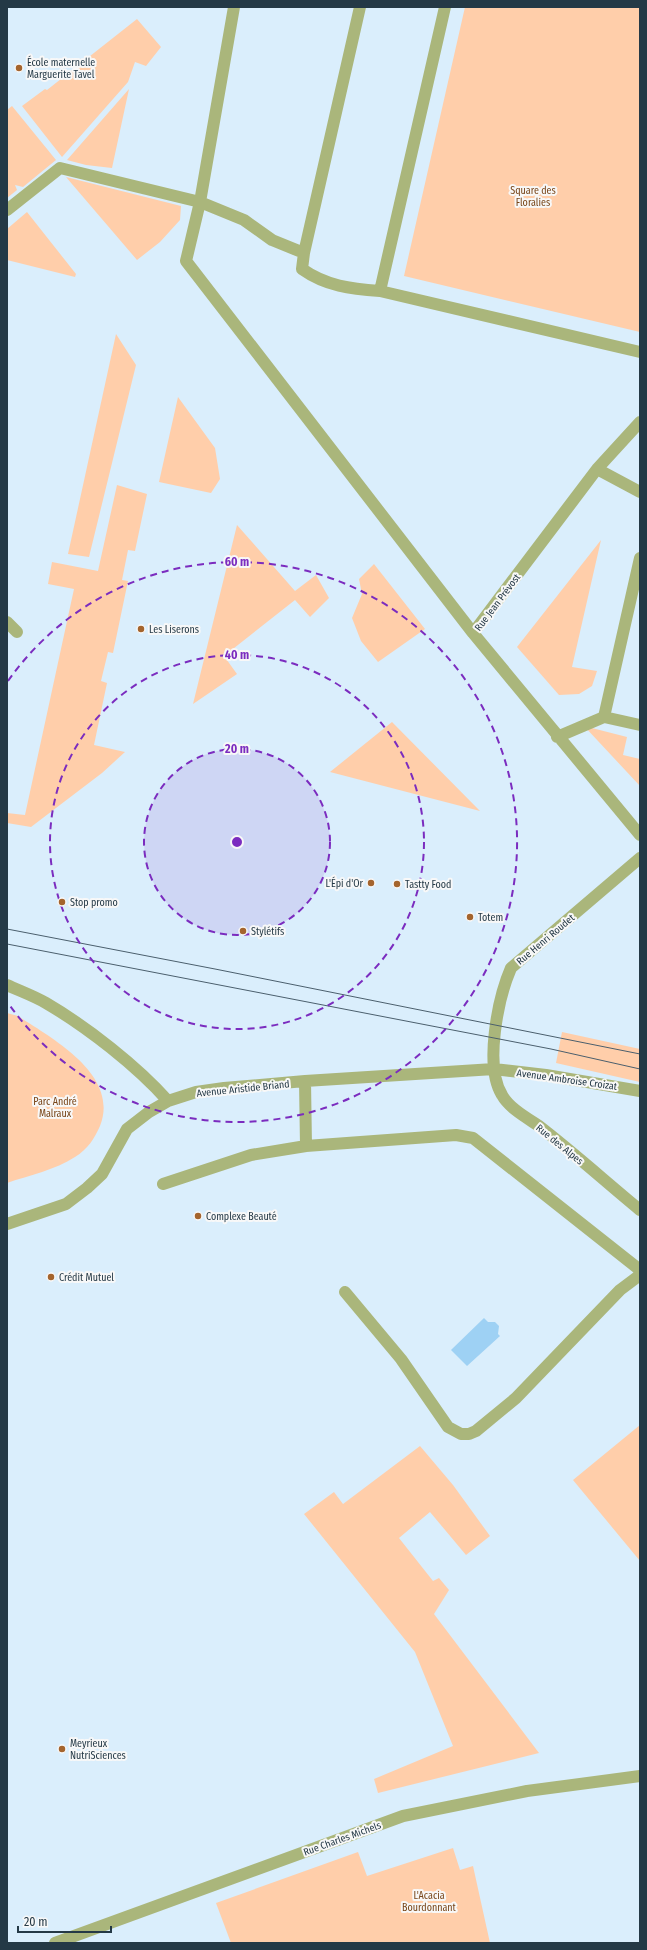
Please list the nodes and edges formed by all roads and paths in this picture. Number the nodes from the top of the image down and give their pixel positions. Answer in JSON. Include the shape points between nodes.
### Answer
{"nodes":[{"id":1,"x":234,"y":7,"type":"edge"},
{"id":2,"x":360,"y":7,"type":"edge"},
{"id":3,"x":445,"y":7,"type":"edge"},
{"id":4,"x":200,"y":202,"type":"junction"},
{"id":5,"x":7,"y":210,"type":"edge"},
{"id":6,"x":304,"y":253,"type":"junction"},
{"id":7,"x":380,"y":291,"type":"junction"},
{"id":8,"x":640,"y":352,"type":"edge"},
{"id":9,"x":640,"y":422,"type":"edge"},
{"id":10,"x":597,"y":469,"type":"junction"},
{"id":11,"x":640,"y":492,"type":"edge"},
{"id":12,"x":640,"y":558,"type":"edge"},
{"id":13,"x":7,"y":622,"type":"edge"},
{"id":14,"x":17,"y":632,"type":"dead end"},
{"id":15,"x":473,"y":633,"type":"junction"},
{"id":16,"x":604,"y":717,"type":"junction"},
{"id":17,"x":640,"y":725,"type":"edge"},
{"id":18,"x":557,"y":737,"type":"junction"},
{"id":19,"x":640,"y":835,"type":"edge"},
{"id":20,"x":640,"y":858,"type":"edge"},
{"id":21,"x":7,"y":985,"type":"edge"},
{"id":22,"x":494,"y":1069,"type":"junction"},
{"id":23,"x":305,"y":1081,"type":"junction"},
{"id":24,"x":640,"y":1091,"type":"edge"},
{"id":25,"x":168,"y":1101,"type":"junction"},
{"id":26,"x":306,"y":1146,"type":"junction"},
{"id":27,"x":163,"y":1184,"type":"dead end"},
{"id":28,"x":640,"y":1210,"type":"edge"},
{"id":29,"x":7,"y":1224,"type":"edge"},
{"id":30,"x":640,"y":1270,"type":"edge"},
{"id":31,"x":640,"y":1275,"type":"edge"},
{"id":32,"x":345,"y":1292,"type":"dead end"},
{"id":33,"x":640,"y":1776,"type":"edge"},
{"id":34,"x":55,"y":1943,"type":"edge"}],
"edges":[{"from":1,"to":4,"type":"street"},
{"from":2,"to":6,"type":"street"},
{"from":3,"to":7,"type":"street"},
{"from":4,"to":5,"type":"street","via":[[60,168]]},
{"from":4,"to":6,"type":"street","via":[[244,220],[272,240]]},
{"from":4,"to":15,"type":"street","via":[[186,261]]},
{"from":6,"to":7,"type":"street","via":[[302,269],[316,279],[348,288]]},
{"from":7,"to":8,"type":"street"},
{"from":9,"to":10,"type":"street","name":"Rue Jean Prévost"},
{"from":10,"to":11,"type":"street"},
{"from":10,"to":15,"type":"street","name":"Rue Jean Prévost"},
{"from":12,"to":16,"type":"street"},
{"from":13,"to":14,"type":"street"},
{"from":15,"to":18,"type":"street","name":"Rue Jean Prévost"},
{"from":16,"to":17,"type":"street"},
{"from":16,"to":18,"type":"street"},
{"from":18,"to":19,"type":"street","name":"Rue Jean Prévost"},
{"from":20,"to":22,"type":"street","name":"Rue Henri Roudet","via":[[511,968],[505,981],[493,1038]]},
{"from":21,"to":25,"type":"street","via":[[46,1003],[99,1039],[157,1088]]},
{"from":22,"to":23,"type":"street","name":"Avenue Aristide Briand"},
{"from":22,"to":24,"type":"street","name":"Avenue Ambroise Croizat","via":[[546,1074]]},
{"from":22,"to":28,"type":"street","name":"Rue des Alpes","via":[[502,1096]]},
{"from":23,"to":25,"type":"street","name":"Avenue Aristide Briand","via":[[196,1092]]},
{"from":23,"to":26,"type":"street"},
{"from":25,"to":29,"type":"street","name":"Avenue Aristide Briand","via":[[127,1129],[102,1174],[87,1188],[66,1204]]},
{"from":26,"to":27,"type":"street","via":[[251,1155]]},
{"from":26,"to":30,"type":"street","via":[[456,1135],[473,1138]]},
{"from":31,"to":32,"type":"street","via":[[620,1290],[516,1398],[469,1434],[461,1434],[448,1427],[401,1359]]},
{"from":33,"to":34,"type":"street","name":"Rue Charles Michels","via":[[527,1791],[404,1816]]}]}
